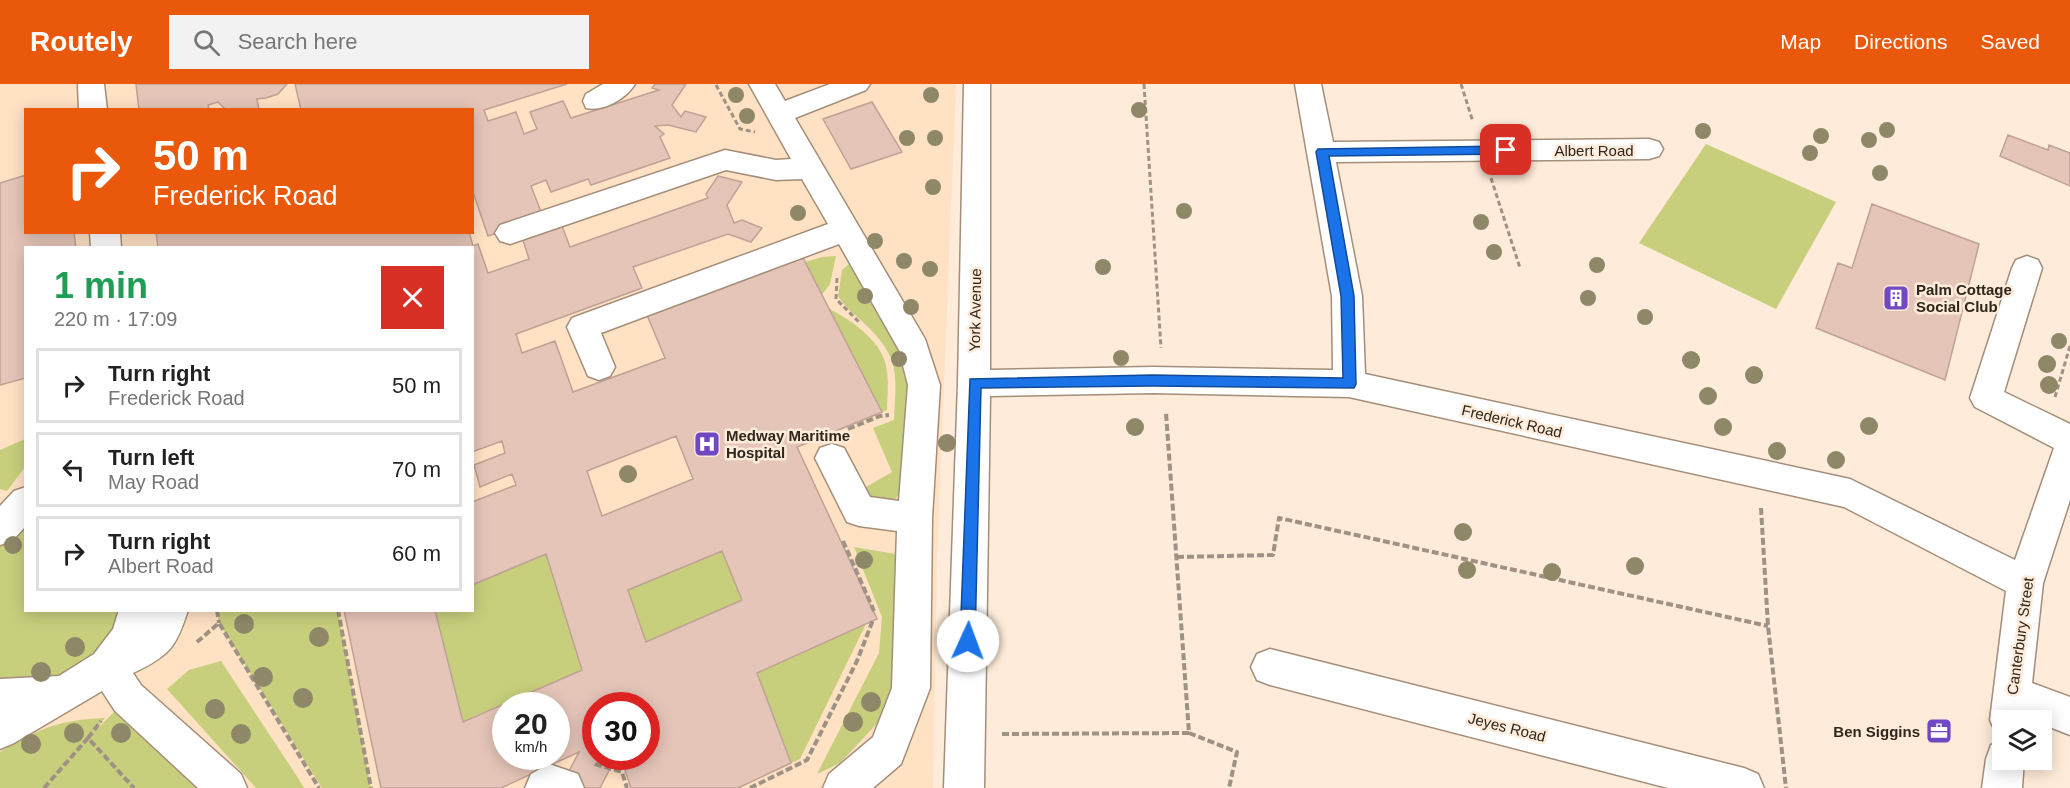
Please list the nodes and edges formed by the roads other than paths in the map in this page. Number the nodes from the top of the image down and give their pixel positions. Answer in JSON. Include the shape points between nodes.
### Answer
{"nodes":[{"id":1,"x":91,"y":84,"type":"edge"},
{"id":2,"x":622,"y":84,"type":"edge"},
{"id":3,"x":762,"y":84,"type":"edge"},
{"id":4,"x":857,"y":84,"type":"edge"},
{"id":5,"x":977,"y":84,"type":"edge"},
{"id":6,"x":1308,"y":84,"type":"edge"},
{"id":7,"x":596,"y":101,"type":"dead end"},
{"id":8,"x":93,"y":108,"type":"edge"},
{"id":9,"x":770,"y":123,"type":"junction"},
{"id":10,"x":1649,"y":149,"type":"dead end"},
{"id":11,"x":1322,"y":152,"type":"junction"},
{"id":12,"x":811,"y":168,"type":"junction"},
{"id":13,"x":847,"y":229,"type":"junction"},
{"id":14,"x":510,"y":233,"type":"dead end"},
{"id":15,"x":2028,"y":268,"type":"dead end"},
{"id":16,"x":599,"y":367,"type":"dead end"},
{"id":17,"x":974,"y":383,"type":"junction"},
{"id":18,"x":1349,"y":384,"type":"junction"},
{"id":19,"x":2062,"y":439,"type":"edge"},
{"id":20,"x":832,"y":458,"type":"dead end"},
{"id":21,"x":0,"y":497,"type":"edge"},
{"id":22,"x":24,"y":501,"type":"edge"},
{"id":23,"x":24,"y":503,"type":"edge"},
{"id":24,"x":915,"y":518,"type":"junction"},
{"id":25,"x":0,"y":530,"type":"edge"},
{"id":26,"x":2025,"y":583,"type":"junction"},
{"id":27,"x":136,"y":612,"type":"edge"},
{"id":28,"x":170,"y":612,"type":"edge"},
{"id":29,"x":106,"y":667,"type":"junction"},
{"id":30,"x":1270,"y":667,"type":"dead end"},
{"id":31,"x":69,"y":691,"type":"junction"},
{"id":32,"x":0,"y":697,"type":"edge"},
{"id":33,"x":2010,"y":707,"type":"edge"},
{"id":34,"x":2070,"y":716,"type":"edge"},
{"id":35,"x":0,"y":730,"type":"edge"},
{"id":36,"x":2004,"y":770,"type":"edge"},
{"id":37,"x":227,"y":788,"type":"edge"},
{"id":38,"x":545,"y":788,"type":"edge"},
{"id":39,"x":564,"y":788,"type":"edge"},
{"id":40,"x":843,"y":788,"type":"edge"},
{"id":41,"x":964,"y":788,"type":"edge"},
{"id":42,"x":1744,"y":788,"type":"edge"},
{"id":43,"x":2002,"y":788,"type":"edge"}],
"edges":[{"from":1,"to":8,"type":"street"},
{"from":2,"to":7,"type":"street"},
{"from":3,"to":9,"type":"street"},
{"from":4,"to":9,"type":"street"},
{"from":5,"to":17,"type":"street","name":"York Avenue"},
{"from":6,"to":11,"type":"street"},
{"from":9,"to":12,"type":"street"},
{"from":10,"to":11,"type":"street","name":"Albert Road"},
{"from":11,"to":18,"type":"street","via":[[1347,296]]},
{"from":12,"to":13,"type":"street"},
{"from":12,"to":14,"type":"street","via":[[776,170],[725,160]]},
{"from":13,"to":16,"type":"street","via":[[583,327]]},
{"from":13,"to":24,"type":"street","via":[[914,348],[924,385]]},
{"from":15,"to":19,"type":"street","via":[[1986,398]]},
{"from":17,"to":18,"type":"street","name":"Frederick Road","via":[[1164,380]]},
{"from":17,"to":41,"type":"street","name":"York Avenue"},
{"from":18,"to":26,"type":"street","name":"Frederick Road","via":[[1850,494]]},
{"from":19,"to":26,"type":"street","name":"Canterbury Street"},
{"from":20,"to":24,"type":"street","via":[[859,511]]},
{"from":21,"to":22,"type":"street"},
{"from":23,"to":25,"type":"street"},
{"from":24,"to":40,"type":"street","via":[[911,688],[887,750]]},
{"from":26,"to":33,"type":"street","name":"Canterbury Street"},
{"from":27,"to":29,"type":"street","via":[[128,638]]},
{"from":28,"to":29,"type":"street","via":[[153,644]]},
{"from":29,"to":31,"type":"street"},
{"from":29,"to":37,"type":"street","via":[[128,698]]},
{"from":30,"to":42,"type":"street","name":"Jeyes Road"},
{"from":31,"to":32,"type":"street"},
{"from":31,"to":35,"type":"street"},
{"from":33,"to":34,"type":"street"},
{"from":36,"to":43,"type":"street"},
{"from":38,"to":39,"type":"street","via":[[549,784]]}]}
